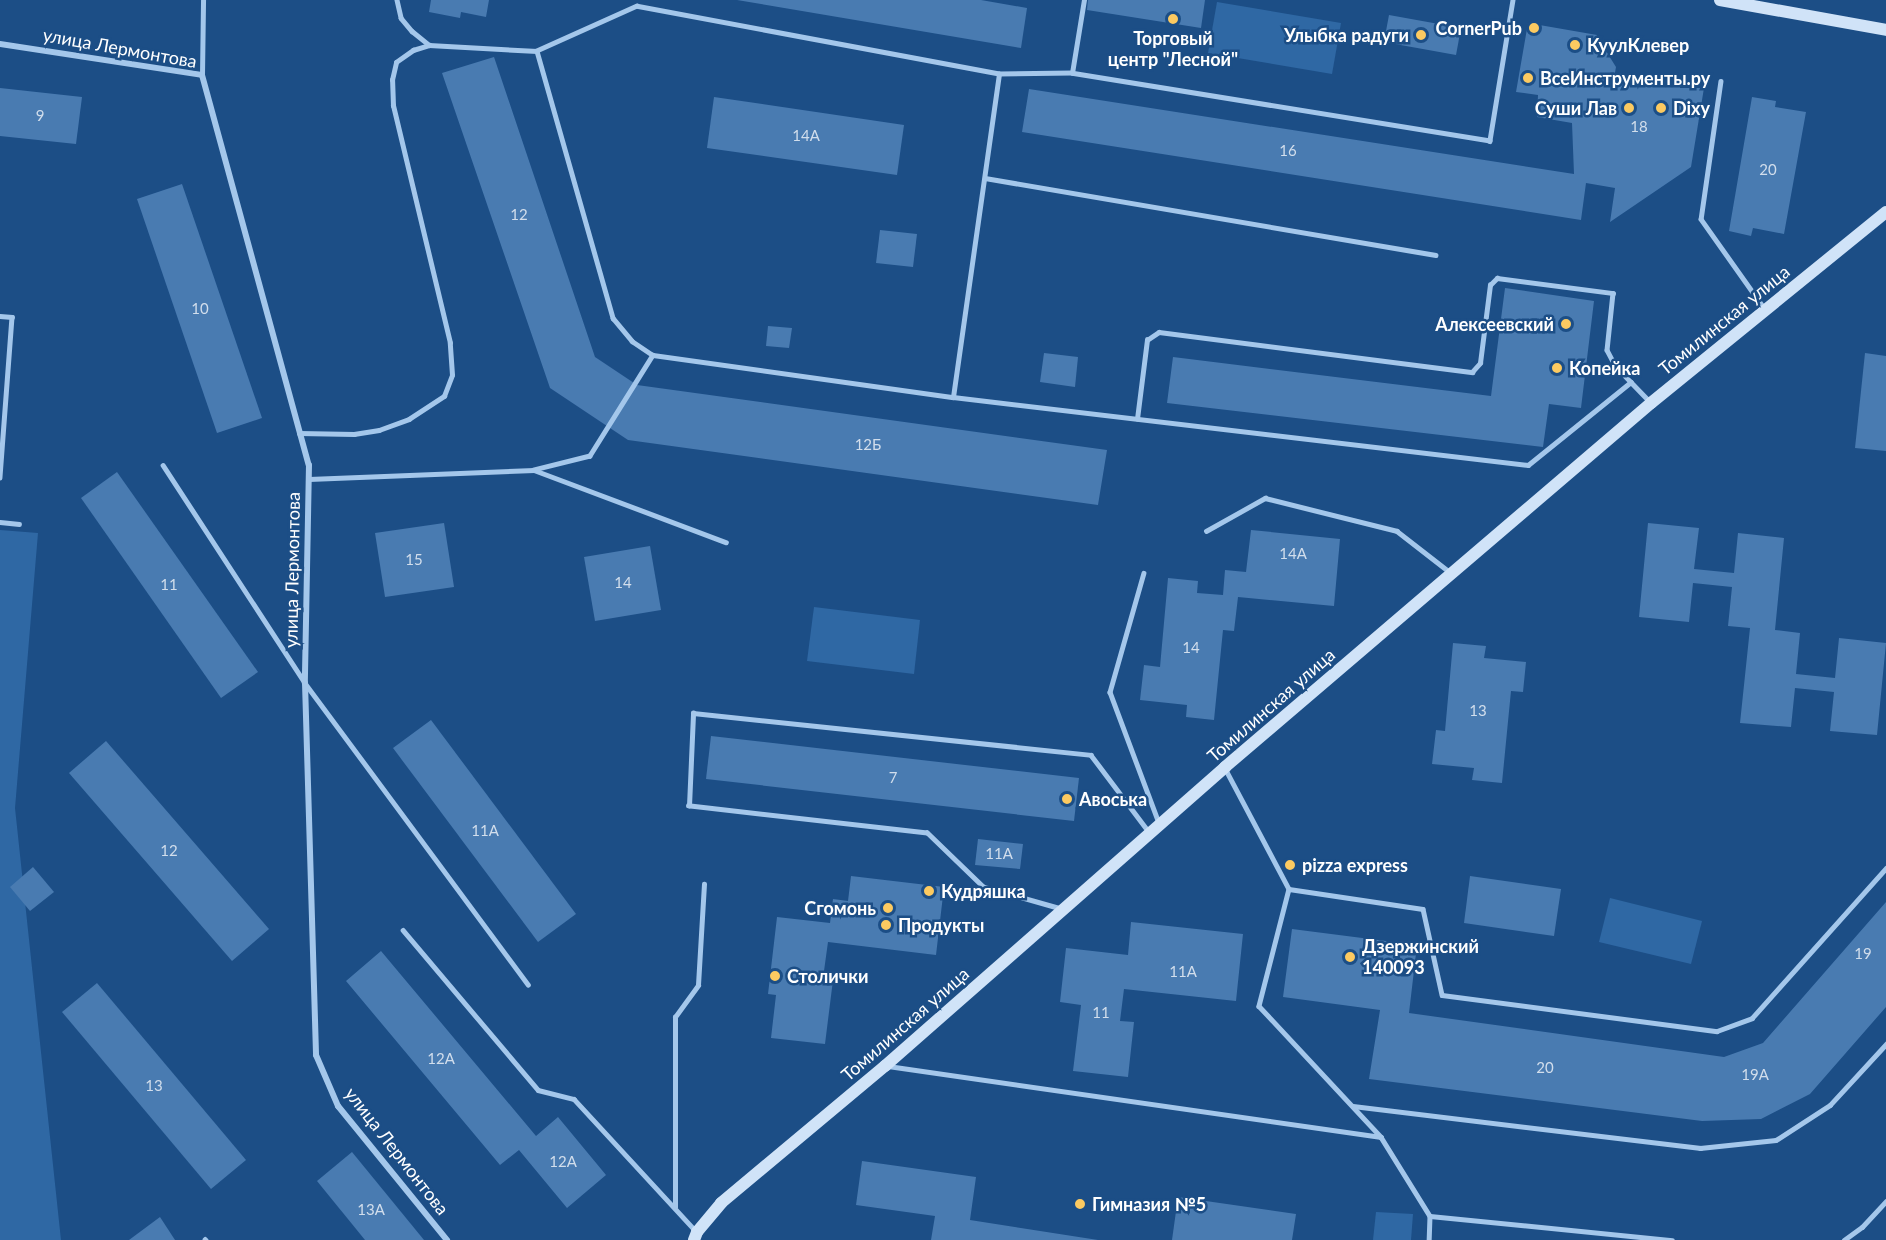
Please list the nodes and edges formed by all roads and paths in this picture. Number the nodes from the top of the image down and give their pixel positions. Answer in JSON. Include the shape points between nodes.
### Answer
{"nodes":[{"id":1,"x":203,"y":0,"type":"edge"},
{"id":2,"x":397,"y":0,"type":"edge"},
{"id":3,"x":1084,"y":0,"type":"edge"},
{"id":4,"x":1513,"y":0,"type":"edge"},
{"id":5,"x":1723,"y":0,"type":"edge"},
{"id":6,"x":637,"y":3,"type":"edge"},
{"id":7,"x":1886,"y":30,"type":"edge"},
{"id":8,"x":0,"y":44,"type":"edge"},
{"id":9,"x":429,"y":45,"type":"junction"},
{"id":10,"x":537,"y":51,"type":"junction"},
{"id":11,"x":1072,"y":73,"type":"junction"},
{"id":12,"x":999,"y":74,"type":"junction"},
{"id":13,"x":202,"y":75,"type":"junction"},
{"id":14,"x":1721,"y":81,"type":"dead end"},
{"id":15,"x":985,"y":178,"type":"junction"},
{"id":16,"x":1886,"y":212,"type":"edge"},
{"id":17,"x":1435,"y":255,"type":"dead end"},
{"id":18,"x":1766,"y":310,"type":"junction"},
{"id":19,"x":0,"y":316,"type":"edge"},
{"id":20,"x":653,"y":355,"type":"junction"},
{"id":21,"x":1631,"y":382,"type":"junction"},
{"id":22,"x":953,"y":397,"type":"junction"},
{"id":23,"x":1651,"y":403,"type":"junction"},
{"id":24,"x":1137,"y":418,"type":"junction"},
{"id":25,"x":299,"y":433,"type":"junction"},
{"id":26,"x":164,"y":465,"type":"dead end"},
{"id":27,"x":534,"y":470,"type":"junction"},
{"id":28,"x":0,"y":478,"type":"edge"},
{"id":29,"x":309,"y":479,"type":"junction"},
{"id":30,"x":0,"y":522,"type":"edge"},
{"id":31,"x":19,"y":524,"type":"dead end"},
{"id":32,"x":1206,"y":531,"type":"dead end"},
{"id":33,"x":726,"y":542,"type":"dead end"},
{"id":34,"x":1144,"y":573,"type":"dead end"},
{"id":35,"x":1451,"y":573,"type":"junction"},
{"id":36,"x":305,"y":683,"type":"junction"},
{"id":37,"x":1225,"y":768,"type":"junction"},
{"id":38,"x":1156,"y":830,"type":"junction"},
{"id":39,"x":1886,"y":868,"type":"edge"},
{"id":40,"x":704,"y":884,"type":"dead end"},
{"id":41,"x":1289,"y":888,"type":"junction"},
{"id":42,"x":1063,"y":910,"type":"junction"},
{"id":43,"x":403,"y":930,"type":"dead end"},
{"id":44,"x":528,"y":984,"type":"dead end"},
{"id":45,"x":1886,"y":1044,"type":"edge"},
{"id":46,"x":885,"y":1066,"type":"junction"},
{"id":47,"x":1353,"y":1106,"type":"junction"},
{"id":48,"x":1381,"y":1137,"type":"junction"},
{"id":49,"x":1886,"y":1202,"type":"edge"},
{"id":50,"x":675,"y":1208,"type":"junction"},
{"id":51,"x":1430,"y":1216,"type":"junction"},
{"id":52,"x":696,"y":1236,"type":"edge"},
{"id":53,"x":447,"y":1240,"type":"edge"},
{"id":54,"x":1429,"y":1240,"type":"edge"},
{"id":55,"x":1672,"y":1240,"type":"edge"},
{"id":56,"x":1844,"y":1240,"type":"edge"}],
"edges":[{"from":1,"to":13,"type":"lane"},
{"from":2,"to":9,"type":"lane","via":[[401,18],[411,32]]},
{"from":3,"to":11,"type":"lane"},
{"from":4,"to":11,"type":"lane","via":[[1490,141]]},
{"from":5,"to":7,"type":"street"},
{"from":6,"to":10,"type":"lane"},
{"from":6,"to":12,"type":"lane"},
{"from":8,"to":13,"type":"street","name":"улица Лермонтова"},
{"from":9,"to":10,"type":"lane"},
{"from":9,"to":25,"type":"lane","via":[[396,62],[393,106],[450,343],[452,375],[444,396],[409,418],[379,430],[354,434]]},
{"from":10,"to":20,"type":"lane","via":[[613,318],[632,341]]},
{"from":11,"to":12,"type":"lane"},
{"from":12,"to":15,"type":"lane"},
{"from":13,"to":25,"type":"street","name":"улица Лермонтова"},
{"from":14,"to":18,"type":"lane","via":[[1701,219]]},
{"from":15,"to":17,"type":"lane"},
{"from":15,"to":22,"type":"lane"},
{"from":16,"to":18,"type":"street","name":"Томилинская улица"},
{"from":18,"to":23,"type":"street","name":"Томилинская улица"},
{"from":19,"to":28,"type":"lane","via":[[12,317]]},
{"from":20,"to":22,"type":"lane"},
{"from":20,"to":27,"type":"lane","via":[[590,456]]},
{"from":21,"to":23,"type":"lane"},
{"from":21,"to":24,"type":"lane","via":[[1528,465]]},
{"from":21,"to":24,"type":"lane","via":[[1607,350],[1613,293],[1497,278],[1490,285],[1480,363],[1472,372],[1159,332],[1147,340]]},
{"from":22,"to":24,"type":"lane"},
{"from":23,"to":35,"type":"street","name":"Томилинская улица"},
{"from":25,"to":29,"type":"street","name":"улица Лермонтова"},
{"from":26,"to":36,"type":"lane"},
{"from":27,"to":29,"type":"lane"},
{"from":27,"to":33,"type":"lane"},
{"from":29,"to":36,"type":"street","name":"улица Лермонтова"},
{"from":30,"to":31,"type":"lane"},
{"from":32,"to":35,"type":"lane","via":[[1265,498],[1397,531]]},
{"from":34,"to":38,"type":"lane","via":[[1110,692]]},
{"from":35,"to":37,"type":"street","name":"Томилинская улица"},
{"from":36,"to":44,"type":"lane"},
{"from":36,"to":53,"type":"street","name":"улица Лермонтова","via":[[316,1055],[338,1106]]},
{"from":37,"to":38,"type":"street","name":"Томилинская улица"},
{"from":37,"to":41,"type":"lane"},
{"from":38,"to":42,"type":"street","name":"Томилинская улица"},
{"from":38,"to":42,"type":"lane","via":[[1091,755],[693,713],[689,806],[927,833],[983,887]]},
{"from":39,"to":41,"type":"lane","via":[[1752,1018],[1717,1031],[1442,995],[1423,909]]},
{"from":40,"to":50,"type":"lane","via":[[698,985],[675,1017]]},
{"from":41,"to":47,"type":"lane","via":[[1259,1006]]},
{"from":42,"to":46,"type":"street","name":"Томилинская улица"},
{"from":43,"to":50,"type":"lane","via":[[538,1090],[574,1099]]},
{"from":45,"to":47,"type":"lane","via":[[1830,1105],[1776,1140],[1700,1148]]},
{"from":46,"to":48,"type":"lane"},
{"from":46,"to":52,"type":"street","name":"Томилинская улица","via":[[721,1203]]},
{"from":47,"to":48,"type":"lane"},
{"from":48,"to":51,"type":"lane"},
{"from":49,"to":56,"type":"lane"},
{"from":50,"to":52,"type":"lane"},
{"from":51,"to":54,"type":"lane"},
{"from":51,"to":55,"type":"lane"}]}
